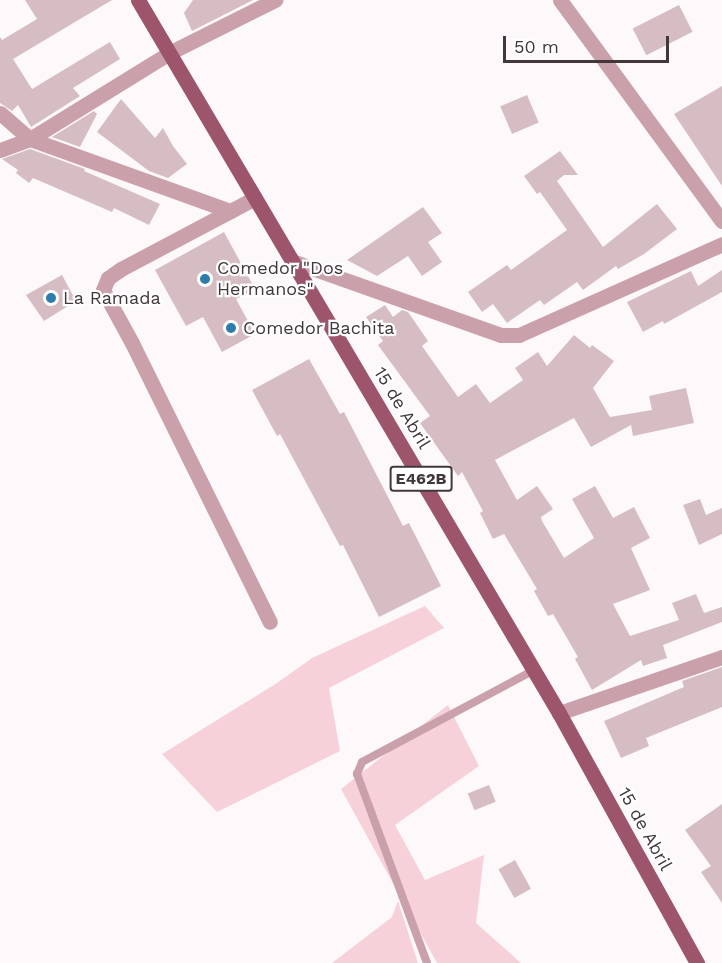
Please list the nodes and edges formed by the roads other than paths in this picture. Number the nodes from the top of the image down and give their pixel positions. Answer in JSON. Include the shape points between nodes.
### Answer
{"nodes":[{"id":1,"x":138,"y":0,"type":"edge"},
{"id":2,"x":276,"y":0,"type":"edge"},
{"id":3,"x":560,"y":0,"type":"edge"},
{"id":4,"x":169,"y":53,"type":"junction"},
{"id":5,"x":0,"y":113,"type":"edge"},
{"id":6,"x":30,"y":139,"type":"junction"},
{"id":7,"x":0,"y":150,"type":"edge"},
{"id":8,"x":255,"y":198,"type":"junction"},
{"id":9,"x":230,"y":211,"type":"junction"},
{"id":10,"x":722,"y":221,"type":"edge"},
{"id":11,"x":722,"y":244,"type":"edge"},
{"id":12,"x":292,"y":261,"type":"junction"},
{"id":13,"x":270,"y":621,"type":"dead end"},
{"id":14,"x":722,"y":657,"type":"edge"},
{"id":15,"x":534,"y":670,"type":"junction"},
{"id":16,"x":559,"y":713,"type":"junction"},
{"id":17,"x":427,"y":963,"type":"edge"},
{"id":18,"x":698,"y":963,"type":"edge"}],
"edges":[{"from":1,"to":4,"type":"main road","name":"15 de Abril","number":"E462B"},
{"from":2,"to":4,"type":"street"},
{"from":3,"to":10,"type":"street"},
{"from":4,"to":6,"type":"street"},
{"from":4,"to":8,"type":"main road","name":"15 de Abril","number":"E462B"},
{"from":5,"to":6,"type":"street"},
{"from":6,"to":7,"type":"street"},
{"from":6,"to":9,"type":"street"},
{"from":8,"to":9,"type":"street"},
{"from":8,"to":12,"type":"main road","name":"15 de Abril","number":"E462B"},
{"from":9,"to":13,"type":"street","via":[[122,269],[108,278],[103,290]]},
{"from":11,"to":12,"type":"street","via":[[519,335],[501,335]]},
{"from":12,"to":15,"type":"main road","name":"15 de Abril","number":"E462B"},
{"from":14,"to":16,"type":"street"},
{"from":15,"to":16,"type":"main road","name":"15 de Abril","number":"E462B"},
{"from":15,"to":17,"type":"lane","via":[[362,762],[357,774]]},
{"from":16,"to":18,"type":"main road","name":"15 de Abril","number":"E462B"}]}
